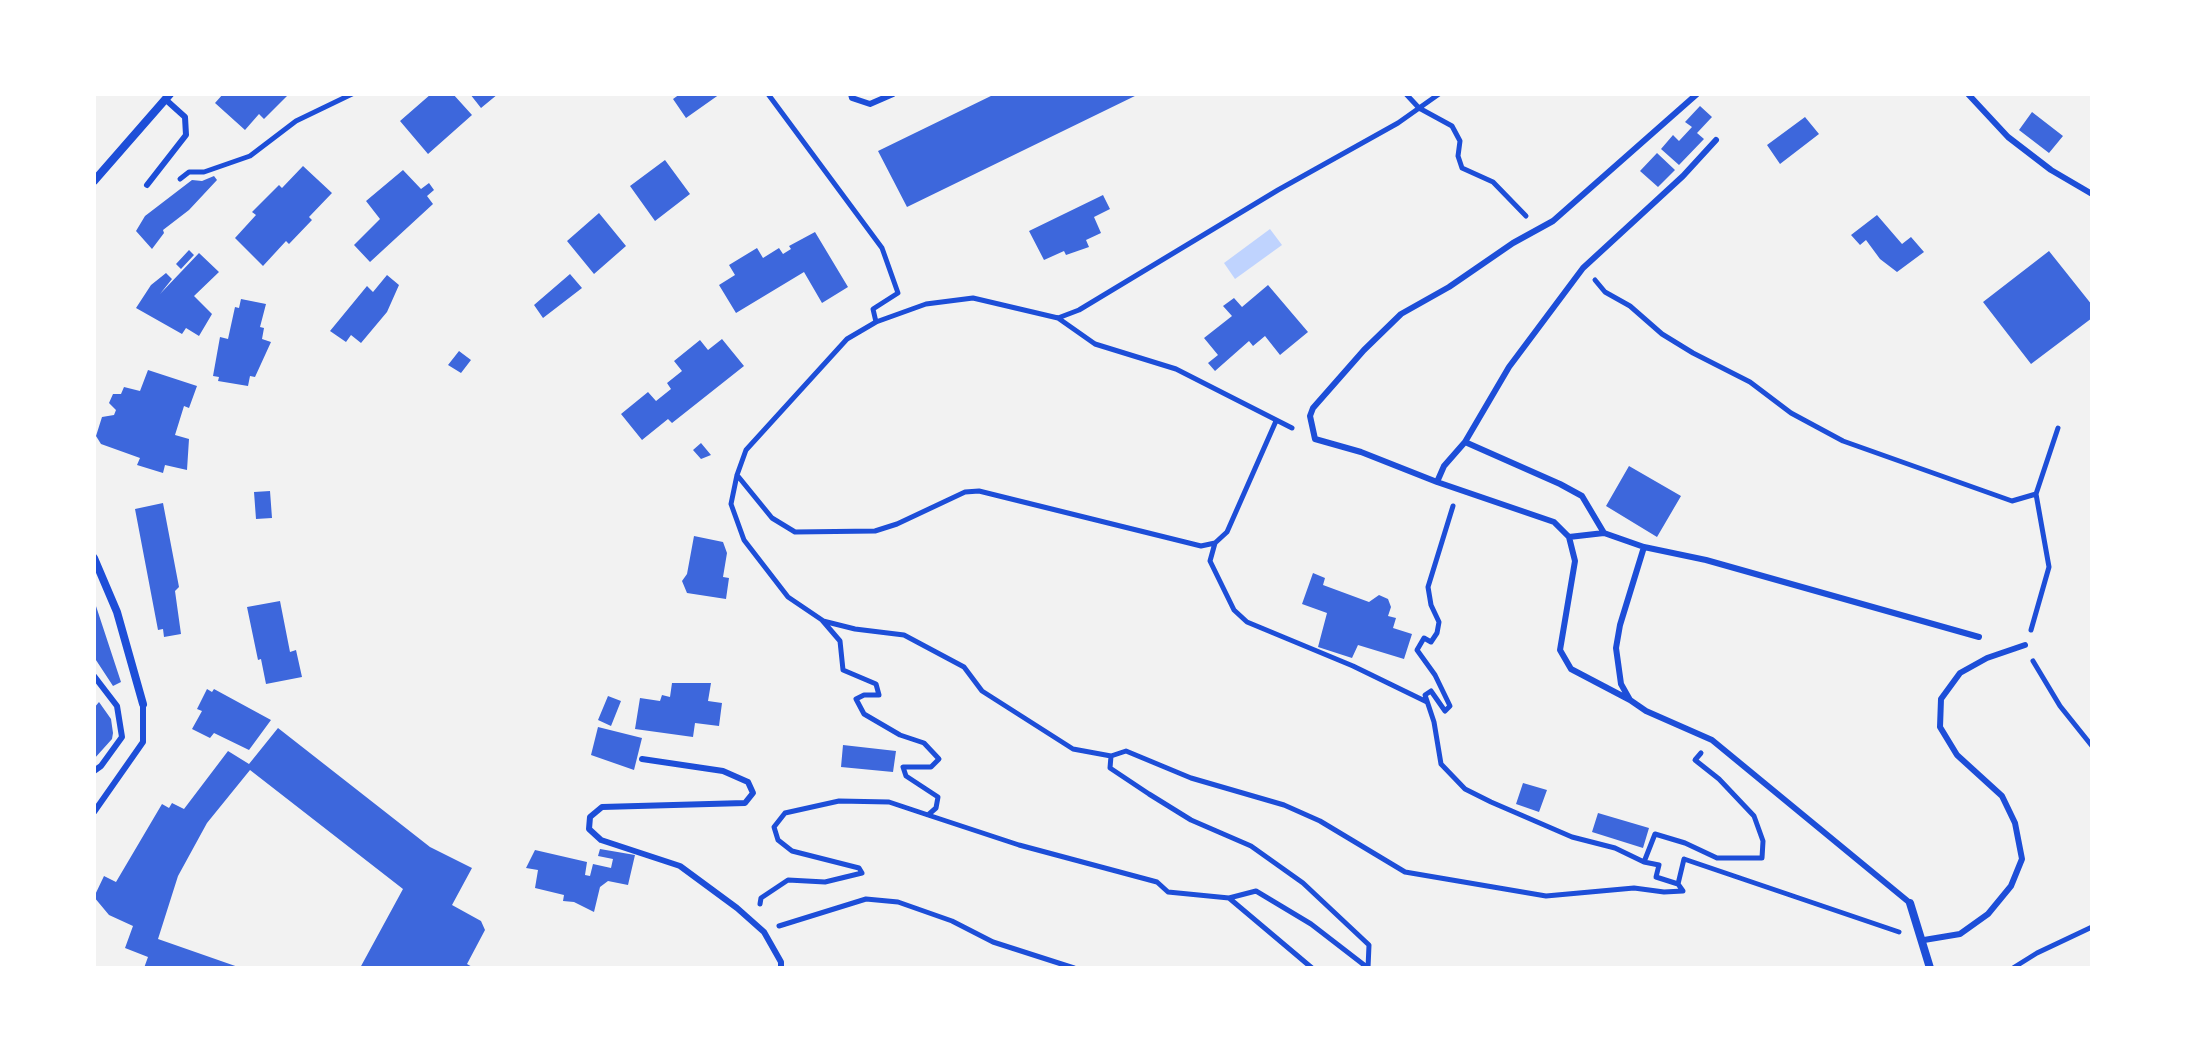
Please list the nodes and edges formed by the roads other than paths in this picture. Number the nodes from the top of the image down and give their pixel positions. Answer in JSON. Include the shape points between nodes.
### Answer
{"nodes":[{"id":1,"x":851,"y":94,"type":"edge"},
{"id":2,"x":893,"y":94,"type":"edge"},
{"id":3,"x":1697,"y":94,"type":"edge"},
{"id":4,"x":1968,"y":94,"type":"edge"},
{"id":5,"x":168,"y":97,"type":"edge"},
{"id":6,"x":1716,"y":140,"type":"dead end"},
{"id":7,"x":94,"y":181,"type":"edge"},
{"id":8,"x":147,"y":185,"type":"road end"},
{"id":9,"x":2092,"y":194,"type":"edge"},
{"id":10,"x":1465,"y":442,"type":"junction"},
{"id":11,"x":1437,"y":482,"type":"junction"},
{"id":12,"x":1604,"y":533,"type":"junction"},
{"id":13,"x":1569,"y":537,"type":"junction"},
{"id":14,"x":1644,"y":547,"type":"junction"},
{"id":15,"x":94,"y":558,"type":"edge"},
{"id":16,"x":1979,"y":637,"type":"dead end"},
{"id":17,"x":2025,"y":645,"type":"road end"},
{"id":18,"x":94,"y":676,"type":"edge"},
{"id":19,"x":1630,"y":700,"type":"junction"},
{"id":20,"x":143,"y":704,"type":"joint"},
{"id":21,"x":642,"y":759,"type":"dead end"},
{"id":22,"x":94,"y":771,"type":"edge"},
{"id":23,"x":94,"y":812,"type":"edge"},
{"id":24,"x":1910,"y":903,"type":"joint"},
{"id":25,"x":1924,"y":940,"type":"junction"},
{"id":26,"x":781,"y":968,"type":"edge"},
{"id":27,"x":1930,"y":968,"type":"edge"}],
"edges":[{"from":1,"to":2,"type":"lane","via":[[870,104]]},
{"from":3,"to":11,"type":"lane","via":[[1553,221],[1401,314],[1313,408],[1315,439]]},
{"from":4,"to":9,"type":"lane","via":[[2008,137]]},
{"from":5,"to":7,"type":"street"},
{"from":5,"to":8,"type":"lane","via":[[185,117],[186,135]]},
{"from":6,"to":10,"type":"lane","via":[[1583,268],[1509,367]]},
{"from":10,"to":11,"type":"lane"},
{"from":10,"to":12,"type":"lane","via":[[1582,496]]},
{"from":11,"to":13,"type":"lane","via":[[1554,522]]},
{"from":12,"to":13,"type":"lane"},
{"from":12,"to":14,"type":"lane"},
{"from":13,"to":19,"type":"lane","via":[[1575,561],[1560,650],[1571,669]]},
{"from":14,"to":16,"type":"lane"},
{"from":14,"to":19,"type":"lane","via":[[1616,648],[1621,684]]},
{"from":15,"to":20,"type":"street","via":[[117,612]]},
{"from":17,"to":25,"type":"lane","via":[[1960,673],[1941,699],[1940,727],[1957,755],[2002,796],[2015,823],[2022,859],[2011,886],[1988,914],[1960,934]]},
{"from":18,"to":22,"type":"lane","via":[[117,706],[122,737]]},
{"from":19,"to":24,"type":"lane","via":[[1712,740]]},
{"from":20,"to":23,"type":"lane","via":[[143,742]]},
{"from":21,"to":26,"type":"lane","via":[[723,771],[748,782],[753,793],[745,803],[602,807],[590,817],[589,829],[601,840],[680,866],[764,932]]},
{"from":24,"to":25,"type":"street"},
{"from":25,"to":27,"type":"street"}]}
